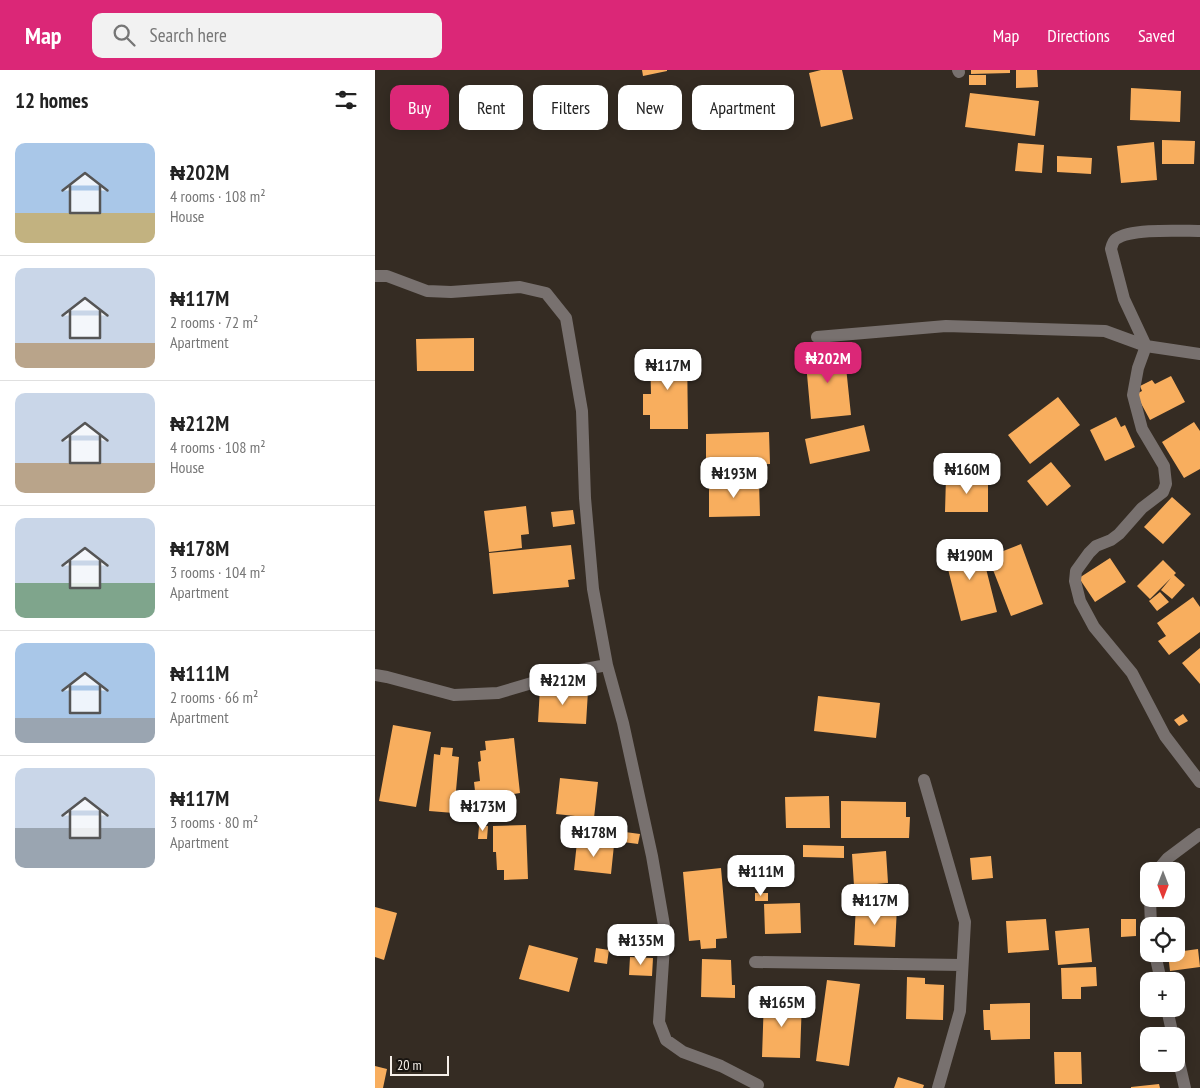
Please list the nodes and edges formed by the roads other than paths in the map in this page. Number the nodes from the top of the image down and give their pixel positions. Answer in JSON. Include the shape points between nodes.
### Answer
{"nodes":[{"id":1,"x":1200,"y":230,"type":"edge"},
{"id":2,"x":375,"y":276,"type":"edge"},
{"id":3,"x":817,"y":337,"type":"dead end"},
{"id":4,"x":1146,"y":346,"type":"junction"},
{"id":5,"x":1200,"y":354,"type":"edge"},
{"id":6,"x":607,"y":665,"type":"junction"},
{"id":7,"x":375,"y":675,"type":"edge"},
{"id":8,"x":924,"y":780,"type":"dead end"},
{"id":9,"x":1200,"y":782,"type":"edge"},
{"id":10,"x":1200,"y":834,"type":"edge"},
{"id":11,"x":1164,"y":862,"type":"edge"},
{"id":12,"x":755,"y":962,"type":"dead end"},
{"id":13,"x":963,"y":965,"type":"junction"},
{"id":14,"x":1181,"y":1072,"type":"edge"},
{"id":15,"x":758,"y":1085,"type":"dead end"},
{"id":16,"x":938,"y":1088,"type":"edge"},
{"id":17,"x":1185,"y":1088,"type":"edge"}],
"edges":[{"from":1,"to":4,"type":"street","via":[[1129,234],[1112,244],[1124,299]]},
{"from":2,"to":6,"type":"street","via":[[387,276],[427,291],[520,287],[546,293],[566,318],[582,411],[593,589]]},
{"from":3,"to":4,"type":"street","via":[[946,326],[1105,331]]},
{"from":4,"to":5,"type":"street"},
{"from":4,"to":9,"type":"street","via":[[1133,394],[1141,429],[1164,466],[1166,484],[1163,492],[1141,508],[1119,534],[1089,553],[1076,571],[1075,581],[1080,601],[1094,627],[1132,673],[1165,736]]},
{"from":6,"to":7,"type":"street","via":[[498,692],[455,695]]},
{"from":6,"to":15,"type":"street","via":[[648,837],[665,931],[659,1022],[666,1040],[683,1052]]},
{"from":8,"to":13,"type":"street","via":[[965,922]]},
{"from":10,"to":11,"type":"street"},
{"from":12,"to":13,"type":"street"},
{"from":13,"to":16,"type":"street","via":[[959,1011]]},
{"from":14,"to":17,"type":"street"}]}
